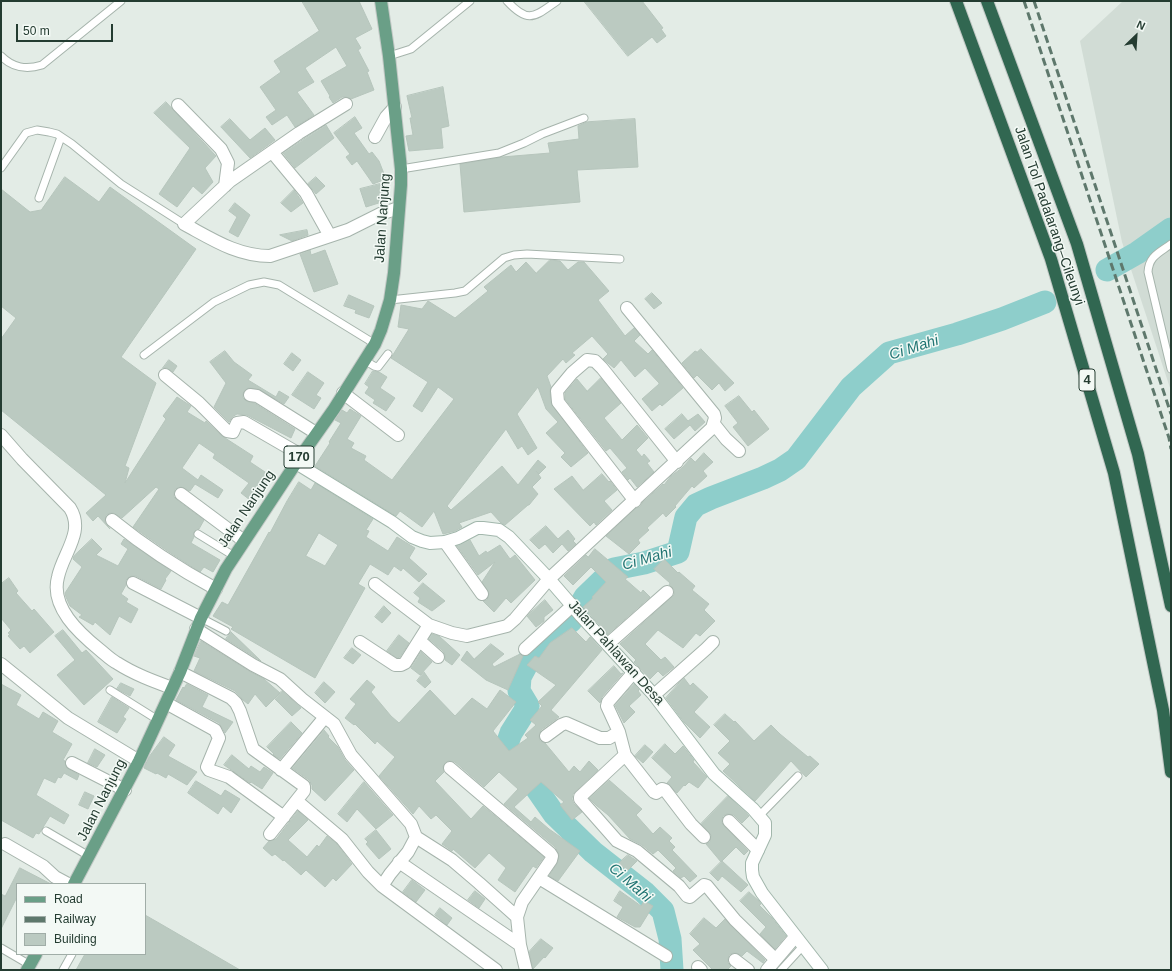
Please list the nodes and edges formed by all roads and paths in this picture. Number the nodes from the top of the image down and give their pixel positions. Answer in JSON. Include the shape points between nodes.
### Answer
{"nodes":[{"id":1,"x":121,"y":1,"type":"edge"},
{"id":2,"x":381,"y":1,"type":"edge"},
{"id":3,"x":470,"y":1,"type":"edge"},
{"id":4,"x":507,"y":1,"type":"edge"},
{"id":5,"x":557,"y":1,"type":"edge"},
{"id":6,"x":956,"y":1,"type":"edge"},
{"id":7,"x":987,"y":1,"type":"edge"},
{"id":8,"x":1,"y":56,"type":"edge"},
{"id":9,"x":389,"y":56,"type":"junction"},
{"id":10,"x":178,"y":104,"type":"dead end"},
{"id":11,"x":346,"y":104,"type":"dead end"},
{"id":12,"x":395,"y":107,"type":"junction"},
{"id":13,"x":584,"y":118,"type":"dead end"},
{"id":14,"x":62,"y":137,"type":"junction"},
{"id":15,"x":375,"y":137,"type":"dead end"},
{"id":16,"x":272,"y":152,"type":"junction"},
{"id":17,"x":1,"y":168,"type":"edge"},
{"id":18,"x":401,"y":169,"type":"junction"},
{"id":19,"x":225,"y":186,"type":"junction"},
{"id":20,"x":39,"y":198,"type":"dead end"},
{"id":21,"x":399,"y":208,"type":"junction"},
{"id":22,"x":184,"y":224,"type":"junction"},
{"id":23,"x":330,"y":236,"type":"junction"},
{"id":24,"x":1171,"y":244,"type":"edge"},
{"id":25,"x":620,"y":259,"type":"dead end"},
{"id":26,"x":390,"y":300,"type":"junction"},
{"id":27,"x":627,"y":308,"type":"dead end"},
{"id":28,"x":375,"y":344,"type":"junction"},
{"id":29,"x":388,"y":354,"type":"dead end"},
{"id":30,"x":144,"y":355,"type":"dead end"},
{"id":31,"x":364,"y":360,"type":"junction"},
{"id":32,"x":1171,"y":370,"type":"edge"},
{"id":33,"x":165,"y":375,"type":"dead end"},
{"id":34,"x":343,"y":393,"type":"junction"},
{"id":35,"x":250,"y":395,"type":"dead end"},
{"id":36,"x":714,"y":424,"type":"junction"},
{"id":37,"x":316,"y":433,"type":"junction"},
{"id":38,"x":1,"y":435,"type":"edge"},
{"id":39,"x":398,"y":435,"type":"dead end"},
{"id":40,"x":739,"y":451,"type":"dead end"},
{"id":41,"x":298,"y":459,"type":"junction"},
{"id":42,"x":677,"y":462,"type":"junction"},
{"id":43,"x":181,"y":494,"type":"dead end"},
{"id":44,"x":634,"y":501,"type":"junction"},
{"id":45,"x":112,"y":520,"type":"dead end"},
{"id":46,"x":198,"y":534,"type":"dead end"},
{"id":47,"x":244,"y":541,"type":"junction"},
{"id":48,"x":445,"y":542,"type":"junction"},
{"id":49,"x":234,"y":556,"type":"junction"},
{"id":50,"x":549,"y":578,"type":"junction"},
{"id":51,"x":133,"y":583,"type":"dead end"},
{"id":52,"x":375,"y":584,"type":"dead end"},
{"id":53,"x":216,"y":589,"type":"junction"},
{"id":54,"x":667,"y":592,"type":"dead end"},
{"id":55,"x":482,"y":594,"type":"dead end"},
{"id":56,"x":1171,"y":606,"type":"edge"},
{"id":57,"x":576,"y":610,"type":"junction"},
{"id":58,"x":198,"y":624,"type":"junction"},
{"id":59,"x":429,"y":626,"type":"junction"},
{"id":60,"x":226,"y":631,"type":"dead end"},
{"id":61,"x":420,"y":641,"type":"junction"},
{"id":62,"x":360,"y":642,"type":"dead end"},
{"id":63,"x":713,"y":642,"type":"dead end"},
{"id":64,"x":608,"y":644,"type":"junction"},
{"id":65,"x":525,"y":649,"type":"dead end"},
{"id":66,"x":438,"y":657,"type":"dead end"},
{"id":67,"x":1,"y":664,"type":"edge"},
{"id":68,"x":180,"y":672,"type":"junction"},
{"id":69,"x":634,"y":672,"type":"junction"},
{"id":70,"x":172,"y":688,"type":"junction"},
{"id":71,"x":110,"y":690,"type":"dead end"},
{"id":72,"x":654,"y":695,"type":"junction"},
{"id":73,"x":166,"y":704,"type":"junction"},
{"id":74,"x":325,"y":718,"type":"junction"},
{"id":75,"x":158,"y":720,"type":"junction"},
{"id":76,"x":619,"y":732,"type":"junction"},
{"id":77,"x":546,"y":736,"type":"dead end"},
{"id":78,"x":625,"y":755,"type":"junction"},
{"id":79,"x":139,"y":761,"type":"junction"},
{"id":80,"x":72,"y":763,"type":"dead end"},
{"id":81,"x":450,"y":768,"type":"dead end"},
{"id":82,"x":281,"y":770,"type":"junction"},
{"id":83,"x":1171,"y":772,"type":"edge"},
{"id":84,"x":798,"y":776,"type":"dead end"},
{"id":85,"x":125,"y":790,"type":"junction"},
{"id":86,"x":298,"y":802,"type":"junction"},
{"id":87,"x":759,"y":816,"type":"junction"},
{"id":88,"x":284,"y":817,"type":"junction"},
{"id":89,"x":729,"y":821,"type":"dead end"},
{"id":90,"x":46,"y":831,"type":"dead end"},
{"id":91,"x":270,"y":834,"type":"dead end"},
{"id":92,"x":416,"y":837,"type":"junction"},
{"id":93,"x":704,"y":837,"type":"dead end"},
{"id":94,"x":5,"y":844,"type":"dead end"},
{"id":95,"x":758,"y":850,"type":"junction"},
{"id":96,"x":89,"y":856,"type":"junction"},
{"id":97,"x":399,"y":862,"type":"junction"},
{"id":98,"x":539,"y":878,"type":"junction"},
{"id":99,"x":66,"y":883,"type":"edge"},
{"id":100,"x":75,"y":883,"type":"edge"},
{"id":101,"x":382,"y":886,"type":"junction"},
{"id":102,"x":517,"y":917,"type":"junction"},
{"id":103,"x":799,"y":942,"type":"junction"},
{"id":104,"x":520,"y":945,"type":"junction"},
{"id":105,"x":1,"y":948,"type":"edge"},
{"id":106,"x":35,"y":955,"type":"edge"},
{"id":107,"x":71,"y":955,"type":"edge"},
{"id":108,"x":666,"y":956,"type":"dead end"},
{"id":109,"x":775,"y":959,"type":"junction"},
{"id":110,"x":735,"y":960,"type":"dead end"},
{"id":111,"x":28,"y":967,"type":"edge"},
{"id":112,"x":63,"y":970,"type":"edge"},
{"id":113,"x":496,"y":970,"type":"edge"},
{"id":114,"x":526,"y":970,"type":"edge"},
{"id":115,"x":748,"y":970,"type":"edge"},
{"id":116,"x":767,"y":970,"type":"edge"},
{"id":117,"x":782,"y":970,"type":"edge"},
{"id":118,"x":822,"y":970,"type":"edge"}],
"edges":[{"from":1,"to":8,"type":"lane","via":[[42,64],[35,67],[20,67],[8,63]]},
{"from":2,"to":9,"type":"main road","name":"Jalan Nanjung","number":"170"},
{"from":3,"to":9,"type":"lane","via":[[411,49]]},
{"from":4,"to":5,"type":"lane","via":[[520,12],[532,16]]},
{"from":6,"to":83,"type":"highway","name":"Jalan Tol Padalarang–Cileunyi","number":"4","via":[[1051,259],[1114,473],[1163,710]]},
{"from":7,"to":56,"type":"highway","name":"Jalan Tol Padalarang–Cileunyi","number":"4","via":[[1077,244],[1138,454]]},
{"from":9,"to":12,"type":"main road","name":"Jalan Nanjung","number":"170"},
{"from":10,"to":19,"type":"street","via":[[221,148],[228,163]]},
{"from":11,"to":16,"type":"street"},
{"from":12,"to":15,"type":"street"},
{"from":12,"to":18,"type":"main road","name":"Jalan Nanjung","number":"170"},
{"from":13,"to":18,"type":"lane","via":[[499,153]]},
{"from":14,"to":17,"type":"lane","via":[[40,130],[26,133]]},
{"from":14,"to":20,"type":"lane"},
{"from":14,"to":22,"type":"lane","via":[[121,184]]},
{"from":16,"to":19,"type":"street"},
{"from":16,"to":23,"type":"street","via":[[306,194]]},
{"from":18,"to":21,"type":"main road","name":"Jalan Nanjung","number":"170"},
{"from":19,"to":22,"type":"street"},
{"from":21,"to":23,"type":"street"},
{"from":21,"to":26,"type":"main road","name":"Jalan Nanjung","number":"170"},
{"from":22,"to":23,"type":"street","via":[[235,251],[262,256],[270,256]]},
{"from":24,"to":32,"type":"lane","via":[[1154,256],[1148,264],[1148,272]]},
{"from":25,"to":26,"type":"lane","via":[[514,255],[504,258],[465,291]]},
{"from":26,"to":28,"type":"main road","name":"Jalan Nanjung","number":"170"},
{"from":27,"to":36,"type":"street","via":[[714,414]]},
{"from":28,"to":30,"type":"lane","via":[[279,285],[264,282],[249,285],[214,302]]},
{"from":28,"to":31,"type":"main road","name":"Jalan Nanjung","number":"170"},
{"from":29,"to":31,"type":"lane","via":[[378,367]]},
{"from":31,"to":34,"type":"main road","name":"Jalan Nanjung","number":"170"},
{"from":33,"to":41,"type":"street","name":"Jalan Pahlawan Desa","via":[[199,403],[227,431],[233,432],[237,423],[244,422]]},
{"from":34,"to":37,"type":"main road","name":"Jalan Nanjung","number":"170"},
{"from":34,"to":39,"type":"street"},
{"from":35,"to":37,"type":"street","via":[[257,396]]},
{"from":36,"to":40,"type":"street"},
{"from":36,"to":42,"type":"street"},
{"from":37,"to":41,"type":"main road","name":"Jalan Nanjung","number":"170"},
{"from":38,"to":70,"type":"street","via":[[74,515],[75,532],[57,583],[58,599],[66,616],[86,639],[116,663]]},
{"from":41,"to":47,"type":"main road","name":"Jalan Nanjung","number":"170"},
{"from":41,"to":48,"type":"street","name":"Jalan Pahlawan Desa","via":[[412,537],[430,543]]},
{"from":42,"to":44,"type":"street"},
{"from":42,"to":44,"type":"street","via":[[595,361],[587,360],[572,373],[557,391],[558,402]]},
{"from":43,"to":47,"type":"street"},
{"from":44,"to":50,"type":"street"},
{"from":45,"to":53,"type":"street","via":[[177,567]]},
{"from":46,"to":49,"type":"lane"},
{"from":47,"to":49,"type":"main road","name":"Jalan Nanjung","number":"170"},
{"from":48,"to":50,"type":"street","name":"Jalan Pahlawan Desa","via":[[477,528],[499,530]]},
{"from":48,"to":55,"type":"street"},
{"from":49,"to":53,"type":"main road","name":"Jalan Nanjung","number":"170"},
{"from":50,"to":57,"type":"street","name":"Jalan Pahlawan Desa"},
{"from":50,"to":59,"type":"street","via":[[507,626],[467,636]]},
{"from":51,"to":58,"type":"street"},
{"from":52,"to":59,"type":"street"},
{"from":53,"to":58,"type":"main road","name":"Jalan Nanjung","number":"170"},
{"from":54,"to":64,"type":"street"},
{"from":57,"to":64,"type":"street","name":"Jalan Pahlawan Desa"},
{"from":57,"to":65,"type":"street"},
{"from":58,"to":60,"type":"lane"},
{"from":58,"to":68,"type":"main road","name":"Jalan Nanjung","number":"170"},
{"from":58,"to":74,"type":"street","via":[[253,665],[280,678]]},
{"from":59,"to":61,"type":"street"},
{"from":61,"to":62,"type":"street","via":[[401,665],[395,665]]},
{"from":61,"to":66,"type":"street"},
{"from":63,"to":72,"type":"street"},
{"from":64,"to":69,"type":"street","name":"Jalan Pahlawan Desa"},
{"from":67,"to":79,"type":"street","via":[[68,718]]},
{"from":68,"to":70,"type":"main road","name":"Jalan Nanjung","number":"170"},
{"from":68,"to":82,"type":"street","via":[[231,698],[240,711],[253,749]]},
{"from":69,"to":72,"type":"street","name":"Jalan Pahlawan Desa"},
{"from":69,"to":76,"type":"street","via":[[607,704]]},
{"from":70,"to":73,"type":"main road","name":"Jalan Nanjung","number":"170"},
{"from":71,"to":75,"type":"lane"},
{"from":72,"to":87,"type":"street","name":"Jalan Pahlawan Desa","via":[[714,774]]},
{"from":73,"to":75,"type":"main road","name":"Jalan Nanjung","number":"170"},
{"from":73,"to":88,"type":"street","via":[[215,730],[219,738],[207,767],[209,770],[229,778]]},
{"from":74,"to":82,"type":"street"},
{"from":74,"to":92,"type":"street","via":[[334,724],[351,755],[411,824]]},
{"from":75,"to":79,"type":"main road","name":"Jalan Nanjung","number":"170"},
{"from":76,"to":77,"type":"street","via":[[609,738],[600,738],[566,723]]},
{"from":76,"to":78,"type":"street"},
{"from":78,"to":93,"type":"street","via":[[654,792],[665,790]]},
{"from":78,"to":109,"type":"street","via":[[580,799],[616,841],[637,851],[679,886],[686,896],[690,897],[706,886],[735,920]]},
{"from":79,"to":85,"type":"main road","name":"Jalan Nanjung","number":"170"},
{"from":80,"to":85,"type":"street"},
{"from":81,"to":98,"type":"street","via":[[550,853],[551,860]]},
{"from":82,"to":86,"type":"street","via":[[304,786]]},
{"from":84,"to":87,"type":"lane"},
{"from":85,"to":96,"type":"main road","name":"Jalan Nanjung","number":"170"},
{"from":86,"to":88,"type":"street"},
{"from":86,"to":101,"type":"street","via":[[342,839]]},
{"from":87,"to":95,"type":"street","name":"Jalan Pahlawan Desa","via":[[765,823],[765,834]]},
{"from":88,"to":91,"type":"street"},
{"from":89,"to":95,"type":"street"},
{"from":90,"to":96,"type":"lane"},
{"from":92,"to":97,"type":"street"},
{"from":92,"to":102,"type":"street","via":[[452,860]]},
{"from":94,"to":99,"type":"street"},
{"from":95,"to":103,"type":"street","name":"Jalan Pahlawan Desa","via":[[752,863],[753,877]]},
{"from":96,"to":100,"type":"main road","name":"Jalan Nanjung","number":"170"},
{"from":97,"to":101,"type":"street"},
{"from":97,"to":104,"type":"street"},
{"from":98,"to":102,"type":"street","via":[[522,902]]},
{"from":98,"to":108,"type":"street"},
{"from":101,"to":113,"type":"street"},
{"from":102,"to":104,"type":"street"},
{"from":103,"to":109,"type":"street"},
{"from":103,"to":117,"type":"lane"},
{"from":103,"to":118,"type":"street","name":"Jalan Pahlawan Desa"},
{"from":104,"to":114,"type":"street"},
{"from":105,"to":111,"type":"lane"},
{"from":106,"to":111,"type":"main road"},
{"from":107,"to":112,"type":"lane"},
{"from":109,"to":116,"type":"street"},
{"from":110,"to":115,"type":"street"}]}
